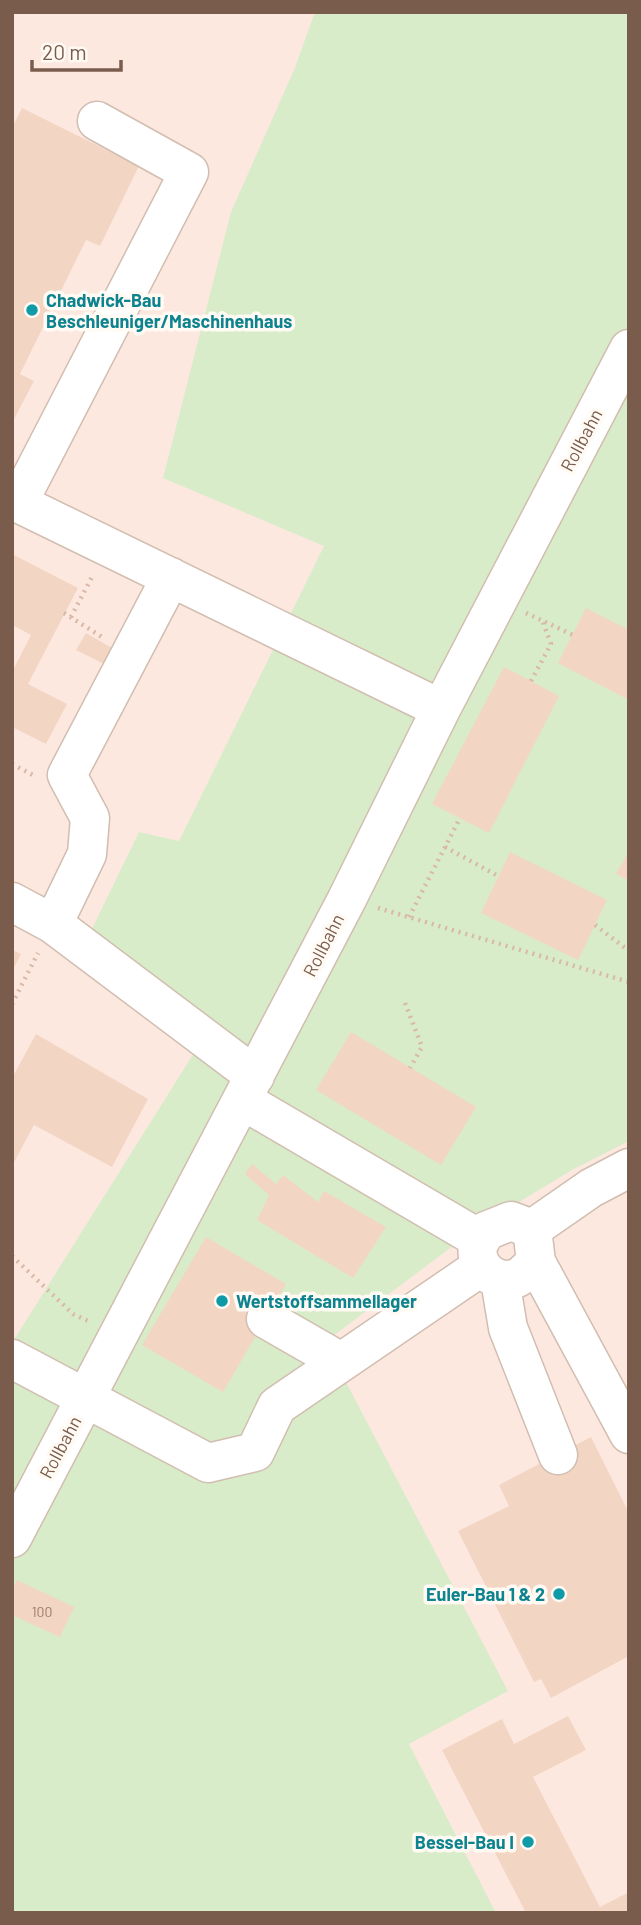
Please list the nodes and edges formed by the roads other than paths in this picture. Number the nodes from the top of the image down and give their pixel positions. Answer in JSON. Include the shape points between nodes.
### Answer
{"nodes":[{"id":1,"x":97,"y":121,"type":"dead end"},
{"id":2,"x":629,"y":349,"type":"edge"},
{"id":3,"x":171,"y":577,"type":"junction"},
{"id":4,"x":441,"y":709,"type":"junction"},
{"id":5,"x":12,"y":902,"type":"edge"},
{"id":6,"x":53,"y":924,"type":"junction"},
{"id":7,"x":248,"y":1088,"type":"junction"},
{"id":8,"x":629,"y":1168,"type":"edge"},
{"id":9,"x":534,"y":1245,"type":"junction"},
{"id":10,"x":487,"y":1262,"type":"junction"},
{"id":11,"x":266,"y":1319,"type":"dead end"},
{"id":12,"x":12,"y":1359,"type":"edge"},
{"id":13,"x":341,"y":1362,"type":"junction"},
{"id":14,"x":86,"y":1397,"type":"junction"},
{"id":15,"x":629,"y":1434,"type":"edge"},
{"id":16,"x":558,"y":1455,"type":"dead end"},
{"id":17,"x":12,"y":1538,"type":"edge"}],
"edges":[{"from":1,"to":3,"type":"lane","via":[[189,172],[19,503]]},
{"from":2,"to":4,"type":"lane","name":"Rollbahn"},
{"from":3,"to":4,"type":"lane"},
{"from":3,"to":6,"type":"lane","via":[[67,775],[90,818],[87,854]]},
{"from":4,"to":7,"type":"lane","name":"Rollbahn"},
{"from":5,"to":6,"type":"lane"},
{"from":6,"to":7,"type":"lane"},
{"from":7,"to":10,"type":"lane"},
{"from":7,"to":14,"type":"lane","name":"Rollbahn"},
{"from":8,"to":9,"type":"lane","via":[[591,1188]]},
{"from":9,"to":10,"type":"lane","via":[[516,1279]]},
{"from":9,"to":10,"type":"lane","via":[[511,1221],[486,1231]]},
{"from":9,"to":15,"type":"lane"},
{"from":10,"to":13,"type":"lane"},
{"from":10,"to":16,"type":"lane"},
{"from":11,"to":13,"type":"lane"},
{"from":12,"to":14,"type":"lane"},
{"from":13,"to":14,"type":"lane","via":[[277,1406],[255,1452],[208,1464]]},
{"from":14,"to":17,"type":"lane","name":"Rollbahn"}]}
